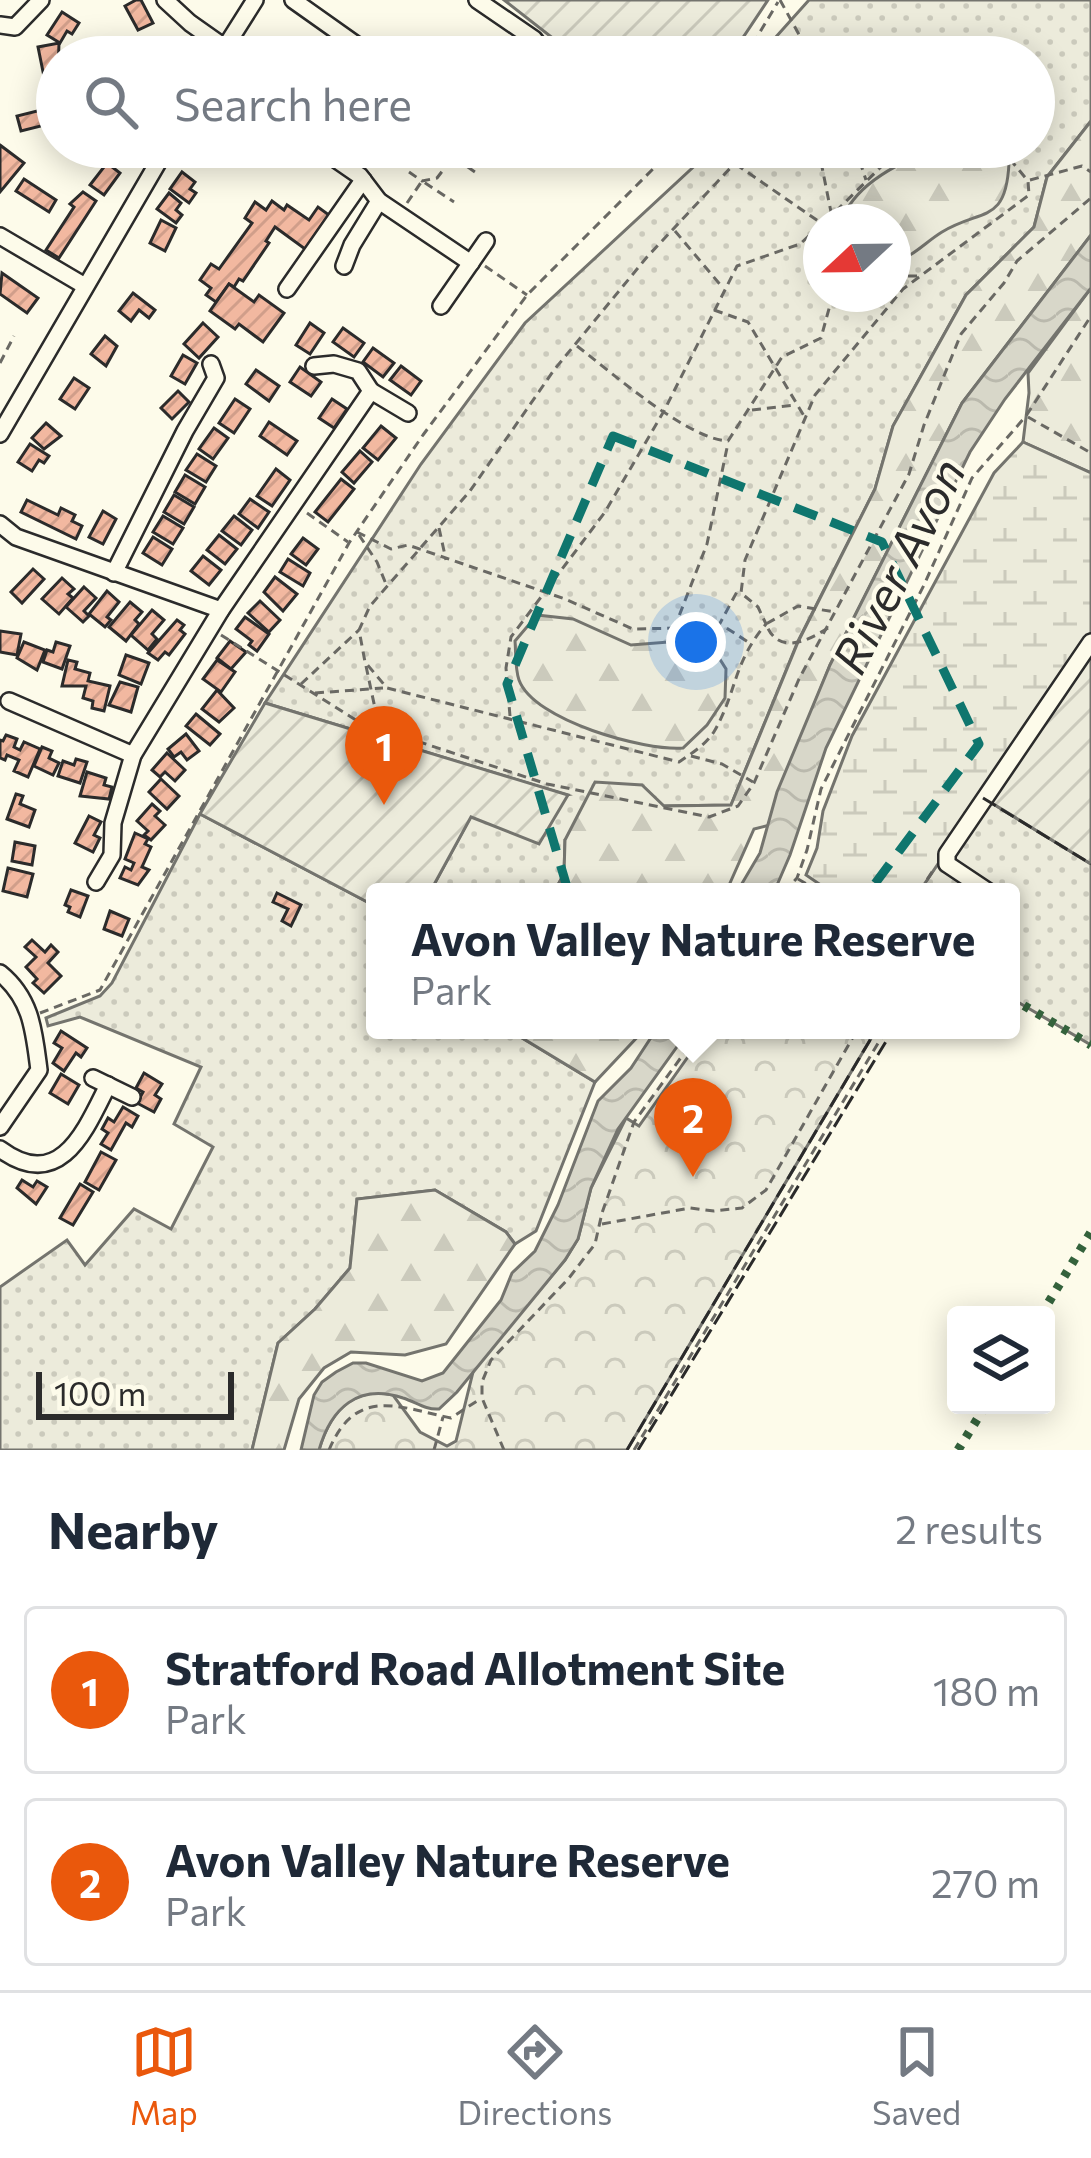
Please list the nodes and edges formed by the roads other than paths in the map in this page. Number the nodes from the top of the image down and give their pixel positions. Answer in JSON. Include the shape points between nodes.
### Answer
{"nodes":[{"id":1,"x":41,"y":0,"type":"edge"},
{"id":2,"x":165,"y":0,"type":"edge"},
{"id":3,"x":255,"y":0,"type":"edge"},
{"id":4,"x":293,"y":0,"type":"edge"},
{"id":5,"x":477,"y":0,"type":"edge"},
{"id":6,"x":0,"y":25,"type":"edge"},
{"id":7,"x":204,"y":36,"type":"edge"},
{"id":8,"x":232,"y":36,"type":"edge"},
{"id":9,"x":344,"y":36,"type":"edge"},
{"id":10,"x":531,"y":36,"type":"edge"},
{"id":11,"x":155,"y":168,"type":"edge"},
{"id":12,"x":347,"y":168,"type":"edge"},
{"id":13,"x":363,"y":180,"type":"junction"},
{"id":14,"x":379,"y":201,"type":"junction"},
{"id":15,"x":0,"y":236,"type":"edge"},
{"id":16,"x":486,"y":241,"type":"dead end"},
{"id":17,"x":473,"y":261,"type":"junction"},
{"id":18,"x":344,"y":266,"type":"dead end"},
{"id":19,"x":85,"y":286,"type":"junction"},
{"id":20,"x":287,"y":289,"type":"dead end"},
{"id":21,"x":441,"y":306,"type":"dead end"},
{"id":22,"x":211,"y":364,"type":"dead end"},
{"id":23,"x":314,"y":366,"type":"dead end"},
{"id":24,"x":371,"y":392,"type":"junction"},
{"id":25,"x":407,"y":413,"type":"dead end"},
{"id":26,"x":0,"y":434,"type":"edge"},
{"id":27,"x":0,"y":524,"type":"edge"},
{"id":28,"x":113,"y":573,"type":"junction"},
{"id":29,"x":221,"y":610,"type":"junction"},
{"id":30,"x":1091,"y":642,"type":"edge"},
{"id":31,"x":9,"y":701,"type":"dead end"},
{"id":32,"x":133,"y":755,"type":"junction"},
{"id":33,"x":96,"y":882,"type":"dead end"},
{"id":34,"x":974,"y":883,"type":"edge"},
{"id":35,"x":0,"y":973,"type":"edge"},
{"id":36,"x":132,"y":1096,"type":"dead end"},
{"id":37,"x":0,"y":1127,"type":"edge"},
{"id":38,"x":0,"y":1149,"type":"edge"}],
"edges":[{"from":1,"to":6,"type":"street","via":[[15,27]]},
{"from":2,"to":7,"type":"street"},
{"from":3,"to":8,"type":"street"},
{"from":4,"to":9,"type":"street"},
{"from":5,"to":10,"type":"street"},
{"from":11,"to":19,"type":"street"},
{"from":12,"to":13,"type":"street"},
{"from":13,"to":14,"type":"street"},
{"from":13,"to":20,"type":"street"},
{"from":14,"to":17,"type":"street"},
{"from":14,"to":18,"type":"street"},
{"from":15,"to":19,"type":"street"},
{"from":16,"to":17,"type":"street"},
{"from":17,"to":21,"type":"street"},
{"from":19,"to":26,"type":"street"},
{"from":22,"to":28,"type":"street","via":[[216,378]]},
{"from":23,"to":24,"type":"street","via":[[358,371]]},
{"from":24,"to":25,"type":"street"},
{"from":24,"to":29,"type":"street"},
{"from":27,"to":28,"type":"street"},
{"from":28,"to":29,"type":"street"},
{"from":29,"to":32,"type":"street"},
{"from":30,"to":34,"type":"street","via":[[946,854],[947,864]]},
{"from":31,"to":32,"type":"street"},
{"from":32,"to":33,"type":"street","via":[[112,856]]},
{"from":35,"to":37,"type":"street","via":[[32,1015],[39,1070]]},
{"from":36,"to":38,"type":"street","via":[[100,1081],[81,1138],[58,1160],[32,1165]]}]}
